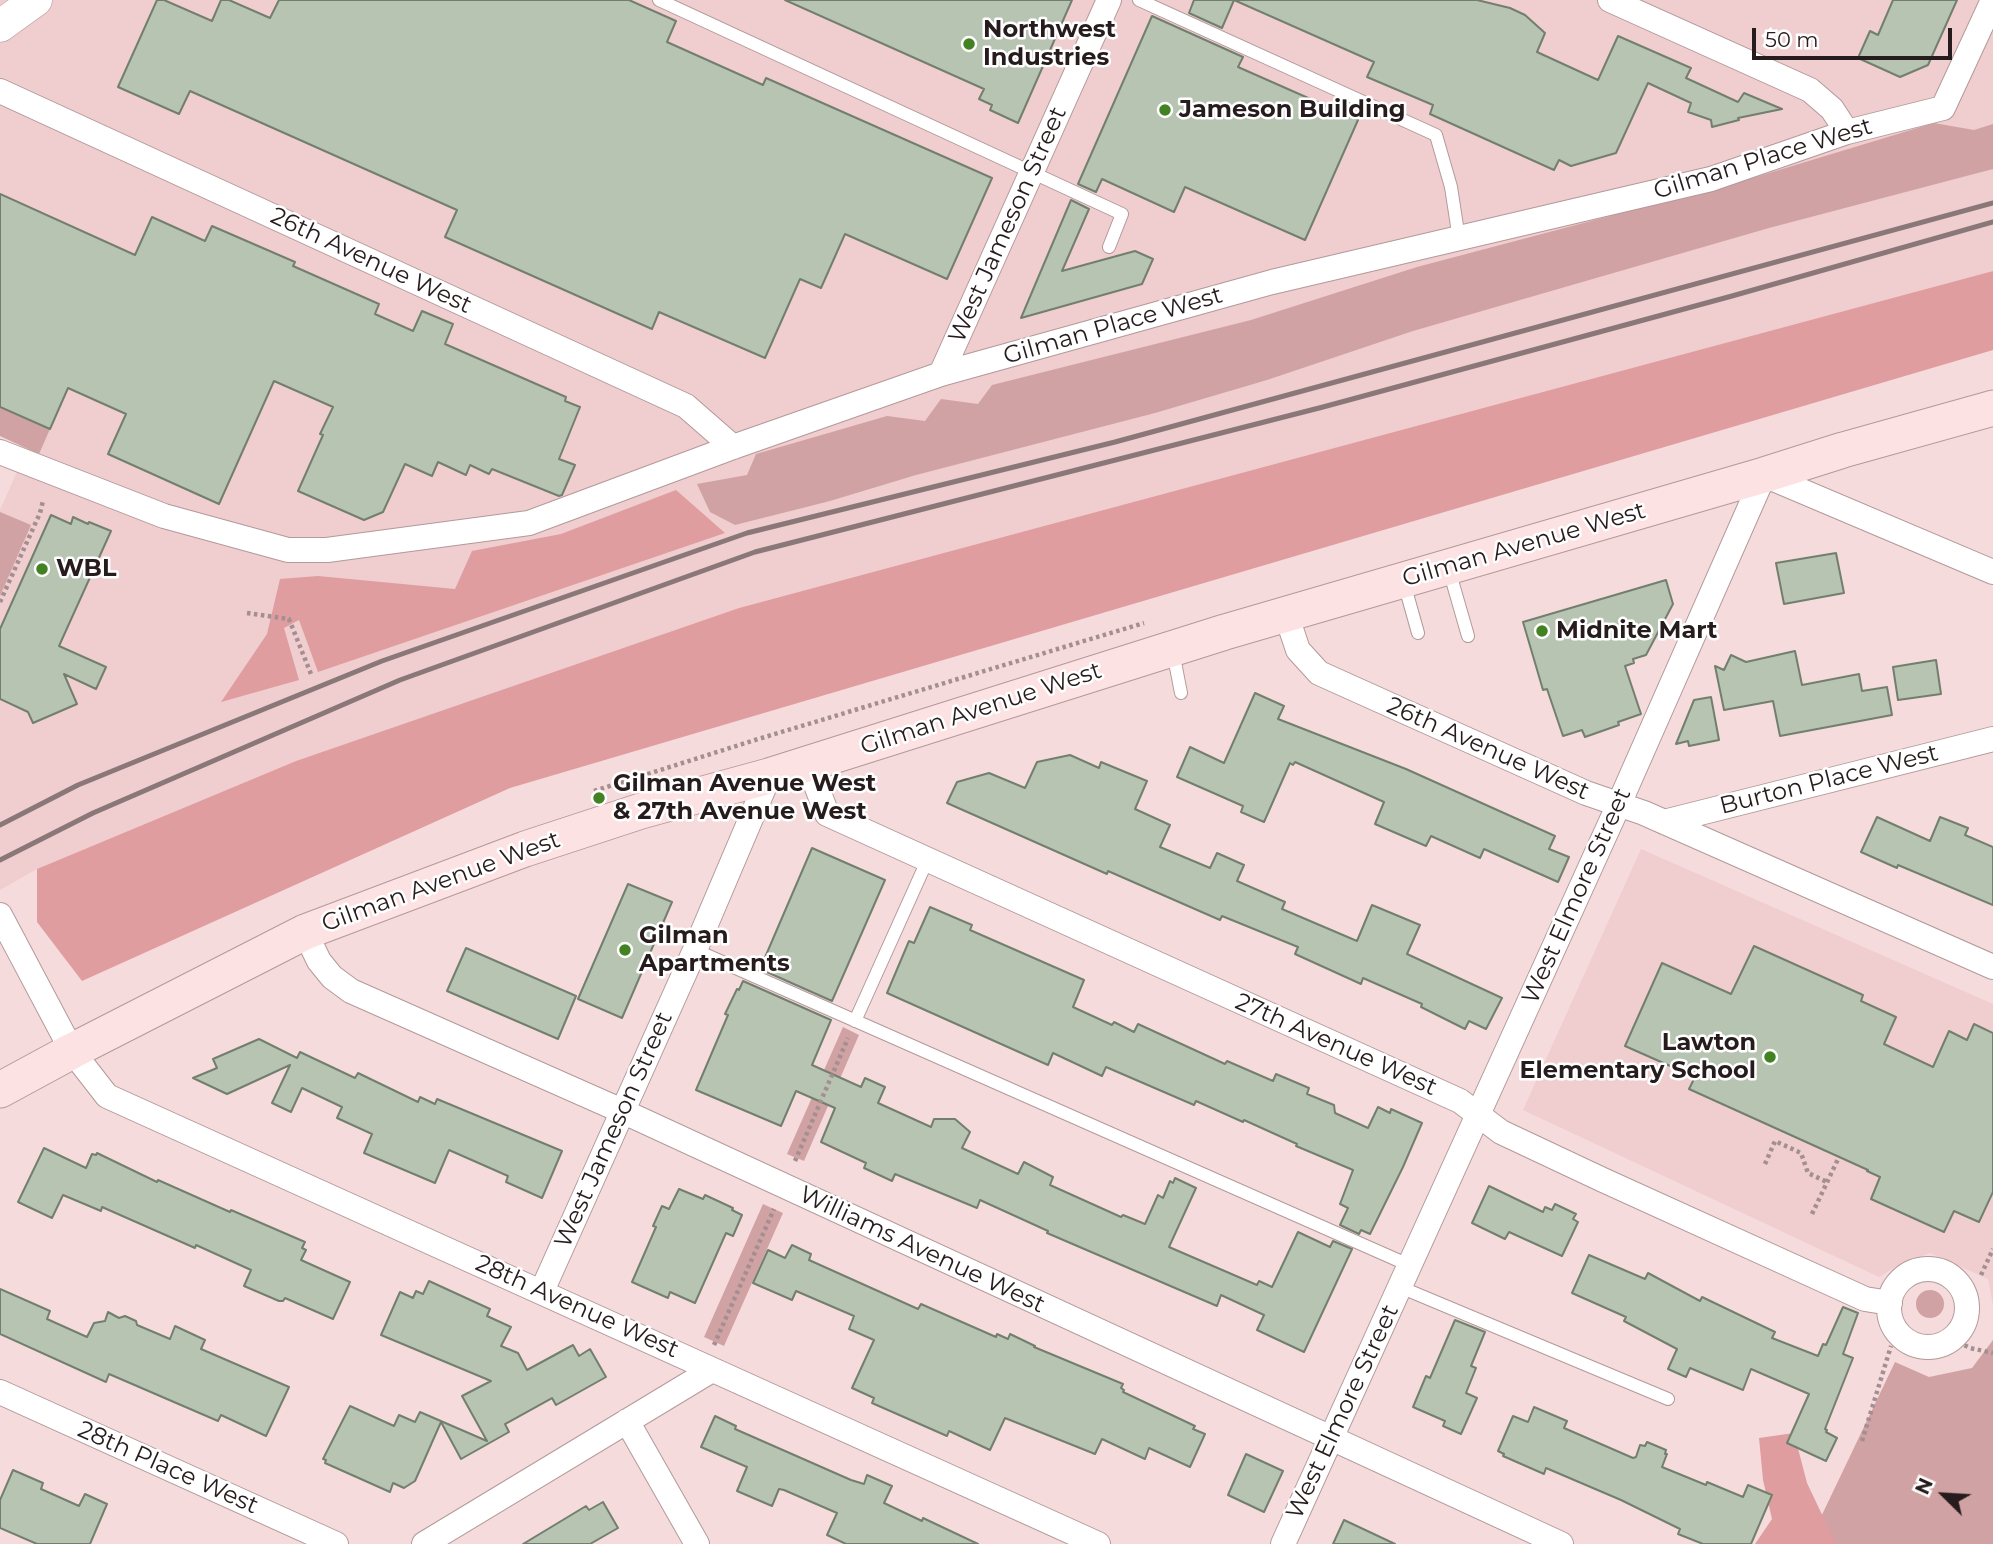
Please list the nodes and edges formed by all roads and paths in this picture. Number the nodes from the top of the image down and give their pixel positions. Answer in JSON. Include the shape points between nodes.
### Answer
{"nodes":[{"id":1,"x":36,"y":0,"type":"edge"},
{"id":2,"x":659,"y":0,"type":"edge"},
{"id":3,"x":1109,"y":0,"type":"edge"},
{"id":4,"x":1139,"y":0,"type":"edge"},
{"id":5,"x":1610,"y":0,"type":"edge"},
{"id":6,"x":1993,"y":0,"type":"edge"},
{"id":7,"x":0,"y":26,"type":"edge"},
{"id":8,"x":0,"y":91,"type":"edge"},
{"id":9,"x":1847,"y":132,"type":"junction"},
{"id":10,"x":1031,"y":173,"type":"junction"},
{"id":11,"x":1459,"y":239,"type":"junction"},
{"id":12,"x":1109,"y":247,"type":"dead end"},
{"id":13,"x":941,"y":374,"type":"junction"},
{"id":14,"x":1993,"y":408,"type":"edge"},
{"id":15,"x":733,"y":447,"type":"junction"},
{"id":16,"x":2,"y":457,"type":"edge"},
{"id":17,"x":1764,"y":475,"type":"junction"},
{"id":18,"x":43,"y":501,"type":"dead end"},
{"id":19,"x":1448,"y":566,"type":"junction"},
{"id":20,"x":1993,"y":572,"type":"edge"},
{"id":21,"x":1403,"y":579,"type":"junction"},
{"id":22,"x":0,"y":602,"type":"edge"},
{"id":23,"x":247,"y":613,"type":"dead end"},
{"id":24,"x":1286,"y":614,"type":"junction"},
{"id":25,"x":1418,"y":633,"type":"dead end"},
{"id":26,"x":1468,"y":636,"type":"dead end"},
{"id":27,"x":1172,"y":648,"type":"junction"},
{"id":28,"x":311,"y":674,"type":"dead end"},
{"id":29,"x":1181,"y":693,"type":"dead end"},
{"id":30,"x":1993,"y":739,"type":"edge"},
{"id":31,"x":808,"y":764,"type":"junction"},
{"id":32,"x":769,"y":776,"type":"junction"},
{"id":33,"x":1619,"y":804,"type":"junction"},
{"id":34,"x":1664,"y":822,"type":"junction"},
{"id":35,"x":927,"y":861,"type":"junction"},
{"id":36,"x":0,"y":915,"type":"edge"},
{"id":37,"x":305,"y":932,"type":"junction"},
{"id":38,"x":695,"y":950,"type":"junction"},
{"id":39,"x":1993,"y":967,"type":"edge"},
{"id":40,"x":855,"y":1021,"type":"junction"},
{"id":41,"x":72,"y":1051,"type":"junction"},
{"id":42,"x":0,"y":1090,"type":"edge"},
{"id":43,"x":622,"y":1111,"type":"junction"},
{"id":44,"x":1478,"y":1115,"type":"junction"},
{"id":45,"x":1839,"y":1157,"type":"dead end"},
{"id":46,"x":795,"y":1161,"type":"dead end"},
{"id":47,"x":1765,"y":1164,"type":"dead end"},
{"id":48,"x":1827,"y":1182,"type":"junction"},
{"id":49,"x":775,"y":1207,"type":"dead end"},
{"id":50,"x":1812,"y":1214,"type":"dead end"},
{"id":51,"x":1993,"y":1249,"type":"edge"},
{"id":52,"x":1981,"y":1275,"type":"dead end"},
{"id":53,"x":1406,"y":1276,"type":"junction"},
{"id":54,"x":542,"y":1291,"type":"junction"},
{"id":55,"x":1890,"y":1303,"type":"junction"},
{"id":56,"x":1952,"y":1339,"type":"junction"},
{"id":57,"x":1891,"y":1346,"type":"dead end"},
{"id":58,"x":1993,"y":1353,"type":"edge"},
{"id":59,"x":713,"y":1358,"type":"junction"},
{"id":60,"x":0,"y":1392,"type":"edge"},
{"id":61,"x":1668,"y":1399,"type":"dead end"},
{"id":62,"x":626,"y":1421,"type":"junction"},
{"id":63,"x":1332,"y":1440,"type":"junction"},
{"id":64,"x":1862,"y":1441,"type":"dead end"},
{"id":65,"x":336,"y":1544,"type":"edge"},
{"id":66,"x":424,"y":1544,"type":"edge"},
{"id":67,"x":696,"y":1544,"type":"edge"},
{"id":68,"x":1098,"y":1544,"type":"edge"},
{"id":69,"x":1283,"y":1544,"type":"edge"},
{"id":70,"x":1561,"y":1544,"type":"edge"}],
"edges":[{"from":1,"to":7,"type":"street"},
{"from":2,"to":10,"type":"lane"},
{"from":3,"to":10,"type":"street","name":"West Jameson Street"},
{"from":4,"to":11,"type":"lane","via":[[1437,135]]},
{"from":5,"to":9,"type":"street","via":[[1810,90],[1832,109]]},
{"from":6,"to":9,"type":"street","name":"Gilman Place West","via":[[1943,108]]},
{"from":8,"to":15,"type":"street","name":"26th Avenue West","via":[[686,406]]},
{"from":9,"to":11,"type":"street","name":"Gilman Place West","via":[[1711,179]]},
{"from":10,"to":12,"type":"lane","via":[[1122,215]]},
{"from":10,"to":13,"type":"street","name":"West Jameson Street"},
{"from":11,"to":13,"type":"street","name":"Gilman Place West","via":[[1272,282]]},
{"from":13,"to":15,"type":"street","name":"Gilman Place West"},
{"from":14,"to":17,"type":"main road","name":"Gilman Avenue West"},
{"from":15,"to":16,"type":"street","name":"Gilman Place West","via":[[529,523],[327,550],[288,550],[163,516]]},
{"from":17,"to":19,"type":"main road","name":"Gilman Avenue West"},
{"from":17,"to":20,"type":"street"},
{"from":17,"to":33,"type":"street","name":"West Elmore Street"},
{"from":18,"to":22,"type":"path"},
{"from":19,"to":21,"type":"main road","name":"Gilman Avenue West"},
{"from":19,"to":26,"type":"lane"},
{"from":21,"to":24,"type":"main road","name":"Gilman Avenue West"},
{"from":21,"to":25,"type":"lane"},
{"from":23,"to":28,"type":"path","via":[[289,619]]},
{"from":24,"to":27,"type":"main road","name":"Gilman Avenue West"},
{"from":24,"to":33,"type":"street","name":"26th Avenue West","via":[[1298,650],[1318,673]]},
{"from":27,"to":29,"type":"lane"},
{"from":27,"to":31,"type":"main road","name":"Gilman Avenue West"},
{"from":30,"to":34,"type":"street","name":"Burton Place West"},
{"from":31,"to":32,"type":"main road","name":"Gilman Avenue West"},
{"from":31,"to":35,"type":"street","name":"27th Avenue West","via":[[827,814]]},
{"from":32,"to":37,"type":"main road","name":"Gilman Avenue West","via":[[525,849]]},
{"from":32,"to":38,"type":"street","name":"West Jameson Street"},
{"from":33,"to":34,"type":"street","name":"26th Avenue West"},
{"from":33,"to":44,"type":"street","name":"West Elmore Street"},
{"from":34,"to":39,"type":"street","name":"26th Avenue West"},
{"from":35,"to":40,"type":"lane"},
{"from":35,"to":44,"type":"street","name":"27th Avenue West","via":[[1460,1101]]},
{"from":36,"to":41,"type":"street","name":"28th Avenue West"},
{"from":37,"to":41,"type":"main road","name":"Gilman Avenue West"},
{"from":37,"to":43,"type":"street","name":"Williams Avenue West","via":[[318,961],[351,990]]},
{"from":38,"to":40,"type":"lane"},
{"from":38,"to":43,"type":"street","name":"West Jameson Street"},
{"from":40,"to":46,"type":"path"},
{"from":40,"to":53,"type":"lane"},
{"from":41,"to":42,"type":"main road","name":"Gilman Avenue West"},
{"from":41,"to":54,"type":"street","name":"28th Avenue West","via":[[107,1096]]},
{"from":43,"to":54,"type":"street","name":"West Jameson Street"},
{"from":43,"to":63,"type":"street","name":"Williams Avenue West"},
{"from":44,"to":53,"type":"street","name":"West Elmore Street"},
{"from":44,"to":55,"type":"street","name":"27th Avenue West","via":[[1501,1132],[1865,1299]]},
{"from":45,"to":48,"type":"path"},
{"from":47,"to":48,"type":"path","via":[[1775,1141],[1801,1153],[1808,1173]]},
{"from":48,"to":50,"type":"path"},
{"from":49,"to":59,"type":"path"},
{"from":51,"to":52,"type":"path"},
{"from":53,"to":61,"type":"lane"},
{"from":53,"to":63,"type":"street","name":"West Elmore Street"},
{"from":54,"to":59,"type":"street","name":"28th Avenue West"},
{"from":55,"to":56,"type":"street","via":[[1891,1322],[1908,1342],[1934,1347]]},
{"from":55,"to":56,"type":"street","via":[[1897,1284],[1906,1276],[1917,1270],[1942,1271],[1962,1287],[1968,1311]]},
{"from":56,"to":58,"type":"path"},
{"from":57,"to":64,"type":"path"},
{"from":59,"to":62,"type":"street"},
{"from":59,"to":68,"type":"street","name":"28th Avenue West"},
{"from":60,"to":65,"type":"street","name":"28th Place West"},
{"from":62,"to":66,"type":"street"},
{"from":62,"to":67,"type":"street"},
{"from":63,"to":69,"type":"street","name":"West Elmore Street"},
{"from":63,"to":70,"type":"street","name":"Williams Avenue West"}]}
